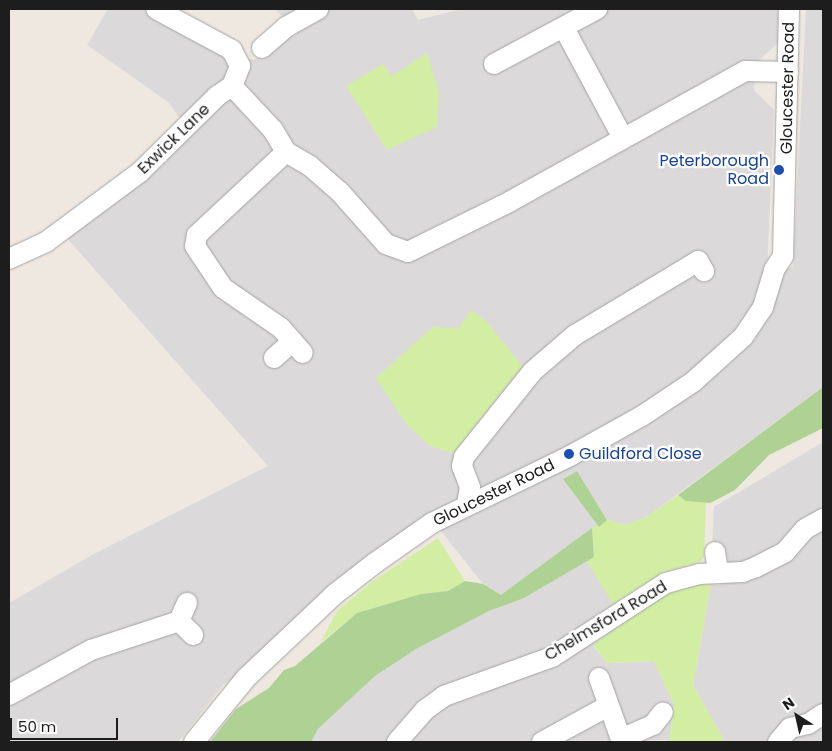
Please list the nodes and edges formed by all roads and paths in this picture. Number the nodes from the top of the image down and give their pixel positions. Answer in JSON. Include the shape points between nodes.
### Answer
{"nodes":[{"id":1,"x":156,"y":9,"type":"edge"},
{"id":2,"x":318,"y":9,"type":"edge"},
{"id":3,"x":597,"y":9,"type":"edge"},
{"id":4,"x":789,"y":9,"type":"edge"},
{"id":5,"x":564,"y":28,"type":"junction"},
{"id":6,"x":262,"y":48,"type":"dead end"},
{"id":7,"x":494,"y":64,"type":"dead end"},
{"id":8,"x":788,"y":72,"type":"junction"},
{"id":9,"x":232,"y":86,"type":"junction"},
{"id":10,"x":623,"y":138,"type":"junction"},
{"id":11,"x":286,"y":152,"type":"junction"},
{"id":12,"x":9,"y":259,"type":"edge"},
{"id":13,"x":700,"y":260,"type":"dead end"},
{"id":14,"x":274,"y":358,"type":"dead end"},
{"id":15,"x":467,"y":504,"type":"junction"},
{"id":16,"x":823,"y":519,"type":"edge"},
{"id":17,"x":187,"y":603,"type":"dead end"},
{"id":18,"x":179,"y":621,"type":"junction"},
{"id":19,"x":193,"y":635,"type":"dead end"},
{"id":20,"x":598,"y":678,"type":"dead end"},
{"id":21,"x":9,"y":695,"type":"edge"},
{"id":22,"x":608,"y":706,"type":"junction"},
{"id":23,"x":663,"y":712,"type":"dead end"},
{"id":24,"x":823,"y":714,"type":"edge"},
{"id":25,"x":780,"y":730,"type":"edge"},
{"id":26,"x":194,"y":742,"type":"edge"},
{"id":27,"x":397,"y":742,"type":"edge"},
{"id":28,"x":542,"y":742,"type":"edge"}],
"edges":[{"from":1,"to":9,"type":"street","via":[[232,50],[240,66]]},
{"from":2,"to":6,"type":"street","via":[[286,27]]},
{"from":3,"to":5,"type":"street"},
{"from":4,"to":8,"type":"street","name":"Gloucester Road"},
{"from":5,"to":7,"type":"street","via":[[510,47]]},
{"from":5,"to":10,"type":"street"},
{"from":8,"to":10,"type":"street","via":[[745,71]]},
{"from":8,"to":15,"type":"street","name":"Gloucester Road","via":[[783,256],[774,270],[757,319],[719,361],[642,416],[570,456]]},
{"from":9,"to":11,"type":"street","via":[[273,130]]},
{"from":9,"to":12,"type":"street","name":"Exwick Lane","via":[[139,173],[46,242]]},
{"from":10,"to":11,"type":"street","via":[[408,252],[386,244],[339,191]]},
{"from":11,"to":14,"type":"street","via":[[197,234],[195,246],[201,259],[233,297],[282,328],[298,347]]},
{"from":13,"to":15,"type":"street","via":[[575,335],[527,377],[464,457],[462,466],[470,487]]},
{"from":15,"to":26,"type":"street","name":"Gloucester Road","via":[[432,523],[335,594],[246,678]]},
{"from":16,"to":27,"type":"street","name":"Chelmsford Road","via":[[800,522],[784,552],[756,567],[743,572],[717,562],[666,583],[552,657],[444,696],[425,710]]},
{"from":17,"to":18,"type":"street"},
{"from":18,"to":19,"type":"street"},
{"from":18,"to":21,"type":"street","via":[[91,650]]},
{"from":20,"to":22,"type":"street"},
{"from":22,"to":23,"type":"street","via":[[621,739],[653,725]]},
{"from":22,"to":28,"type":"street"},
{"from":24,"to":25,"type":"street","via":[[808,724]]}]}
